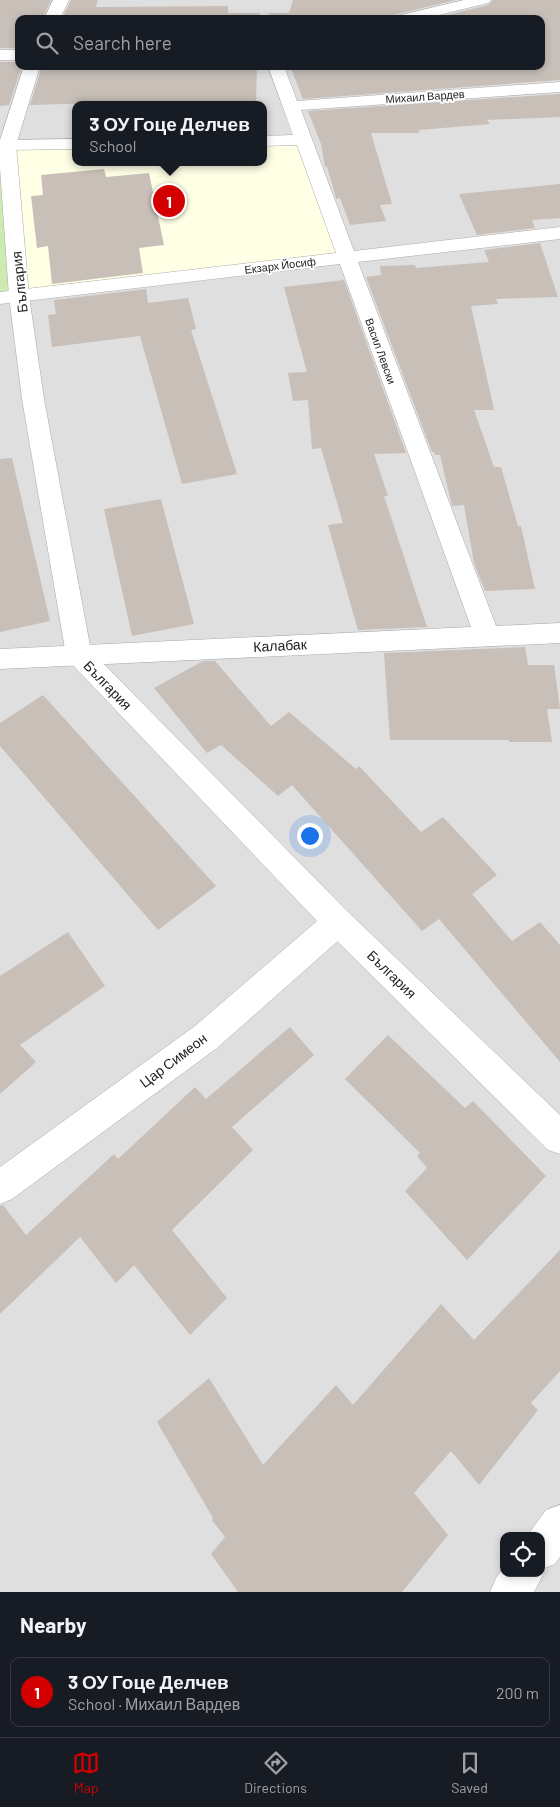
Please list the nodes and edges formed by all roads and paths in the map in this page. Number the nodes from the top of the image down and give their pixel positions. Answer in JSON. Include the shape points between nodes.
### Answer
{"nodes":[{"id":1,"x":61,"y":0,"type":"edge"},
{"id":2,"x":483,"y":0,"type":"edge"},
{"id":3,"x":54,"y":15,"type":"edge"},
{"id":4,"x":419,"y":15,"type":"edge"},
{"id":5,"x":0,"y":55,"type":"edge"},
{"id":6,"x":15,"y":55,"type":"edge"},
{"id":7,"x":31,"y":70,"type":"edge"},
{"id":8,"x":278,"y":70,"type":"edge"},
{"id":9,"x":560,"y":87,"type":"edge"},
{"id":10,"x":291,"y":106,"type":"junction"},
{"id":11,"x":267,"y":140,"type":"edge"},
{"id":12,"x":303,"y":140,"type":"junction"},
{"id":13,"x":72,"y":144,"type":"edge"},
{"id":14,"x":7,"y":145,"type":"junction"},
{"id":15,"x":560,"y":233,"type":"edge"},
{"id":16,"x":346,"y":257,"type":"junction"},
{"id":17,"x":10,"y":297,"type":"edge"},
{"id":18,"x":560,"y":633,"type":"edge"},
{"id":19,"x":487,"y":636,"type":"junction"},
{"id":20,"x":79,"y":655,"type":"junction"},
{"id":21,"x":0,"y":659,"type":"edge"},
{"id":22,"x":338,"y":922,"type":"junction"},
{"id":23,"x":560,"y":1138,"type":"edge"},
{"id":24,"x":0,"y":1187,"type":"edge"},
{"id":25,"x":560,"y":1524,"type":"edge"},
{"id":26,"x":545,"y":1545,"type":"edge"},
{"id":27,"x":521,"y":1577,"type":"edge"},
{"id":28,"x":510,"y":1592,"type":"edge"}],
"edges":[{"from":1,"to":3,"type":"street"},
{"from":2,"to":4,"type":"street"},
{"from":5,"to":6,"type":"street"},
{"from":7,"to":14,"type":"street","name":"България"},
{"from":8,"to":10,"type":"street","name":"Васил Левски"},
{"from":9,"to":10,"type":"street","name":"Михаил Вардев"},
{"from":10,"to":12,"type":"street","name":"Васил Левски"},
{"from":11,"to":12,"type":"street"},
{"from":12,"to":16,"type":"street","name":"Васил Левски"},
{"from":13,"to":14,"type":"street"},
{"from":14,"to":17,"type":"street","name":"България"},
{"from":15,"to":16,"type":"street","name":"Екзарх Йосиф"},
{"from":16,"to":17,"type":"street","name":"Екзарх Йосиф"},
{"from":16,"to":19,"type":"street","name":"Васил Левски"},
{"from":17,"to":20,"type":"street","name":"България","via":[[33,399]]},
{"from":18,"to":19,"type":"street","name":"Калабак"},
{"from":19,"to":20,"type":"street","name":"Калабак"},
{"from":20,"to":21,"type":"street","name":"Калабак"},
{"from":20,"to":22,"type":"street","name":"България"},
{"from":22,"to":23,"type":"street","name":"България"},
{"from":22,"to":24,"type":"street","name":"Цар Симеон","via":[[206,1037]]},
{"from":25,"to":26,"type":"street"},
{"from":27,"to":28,"type":"street"}]}
